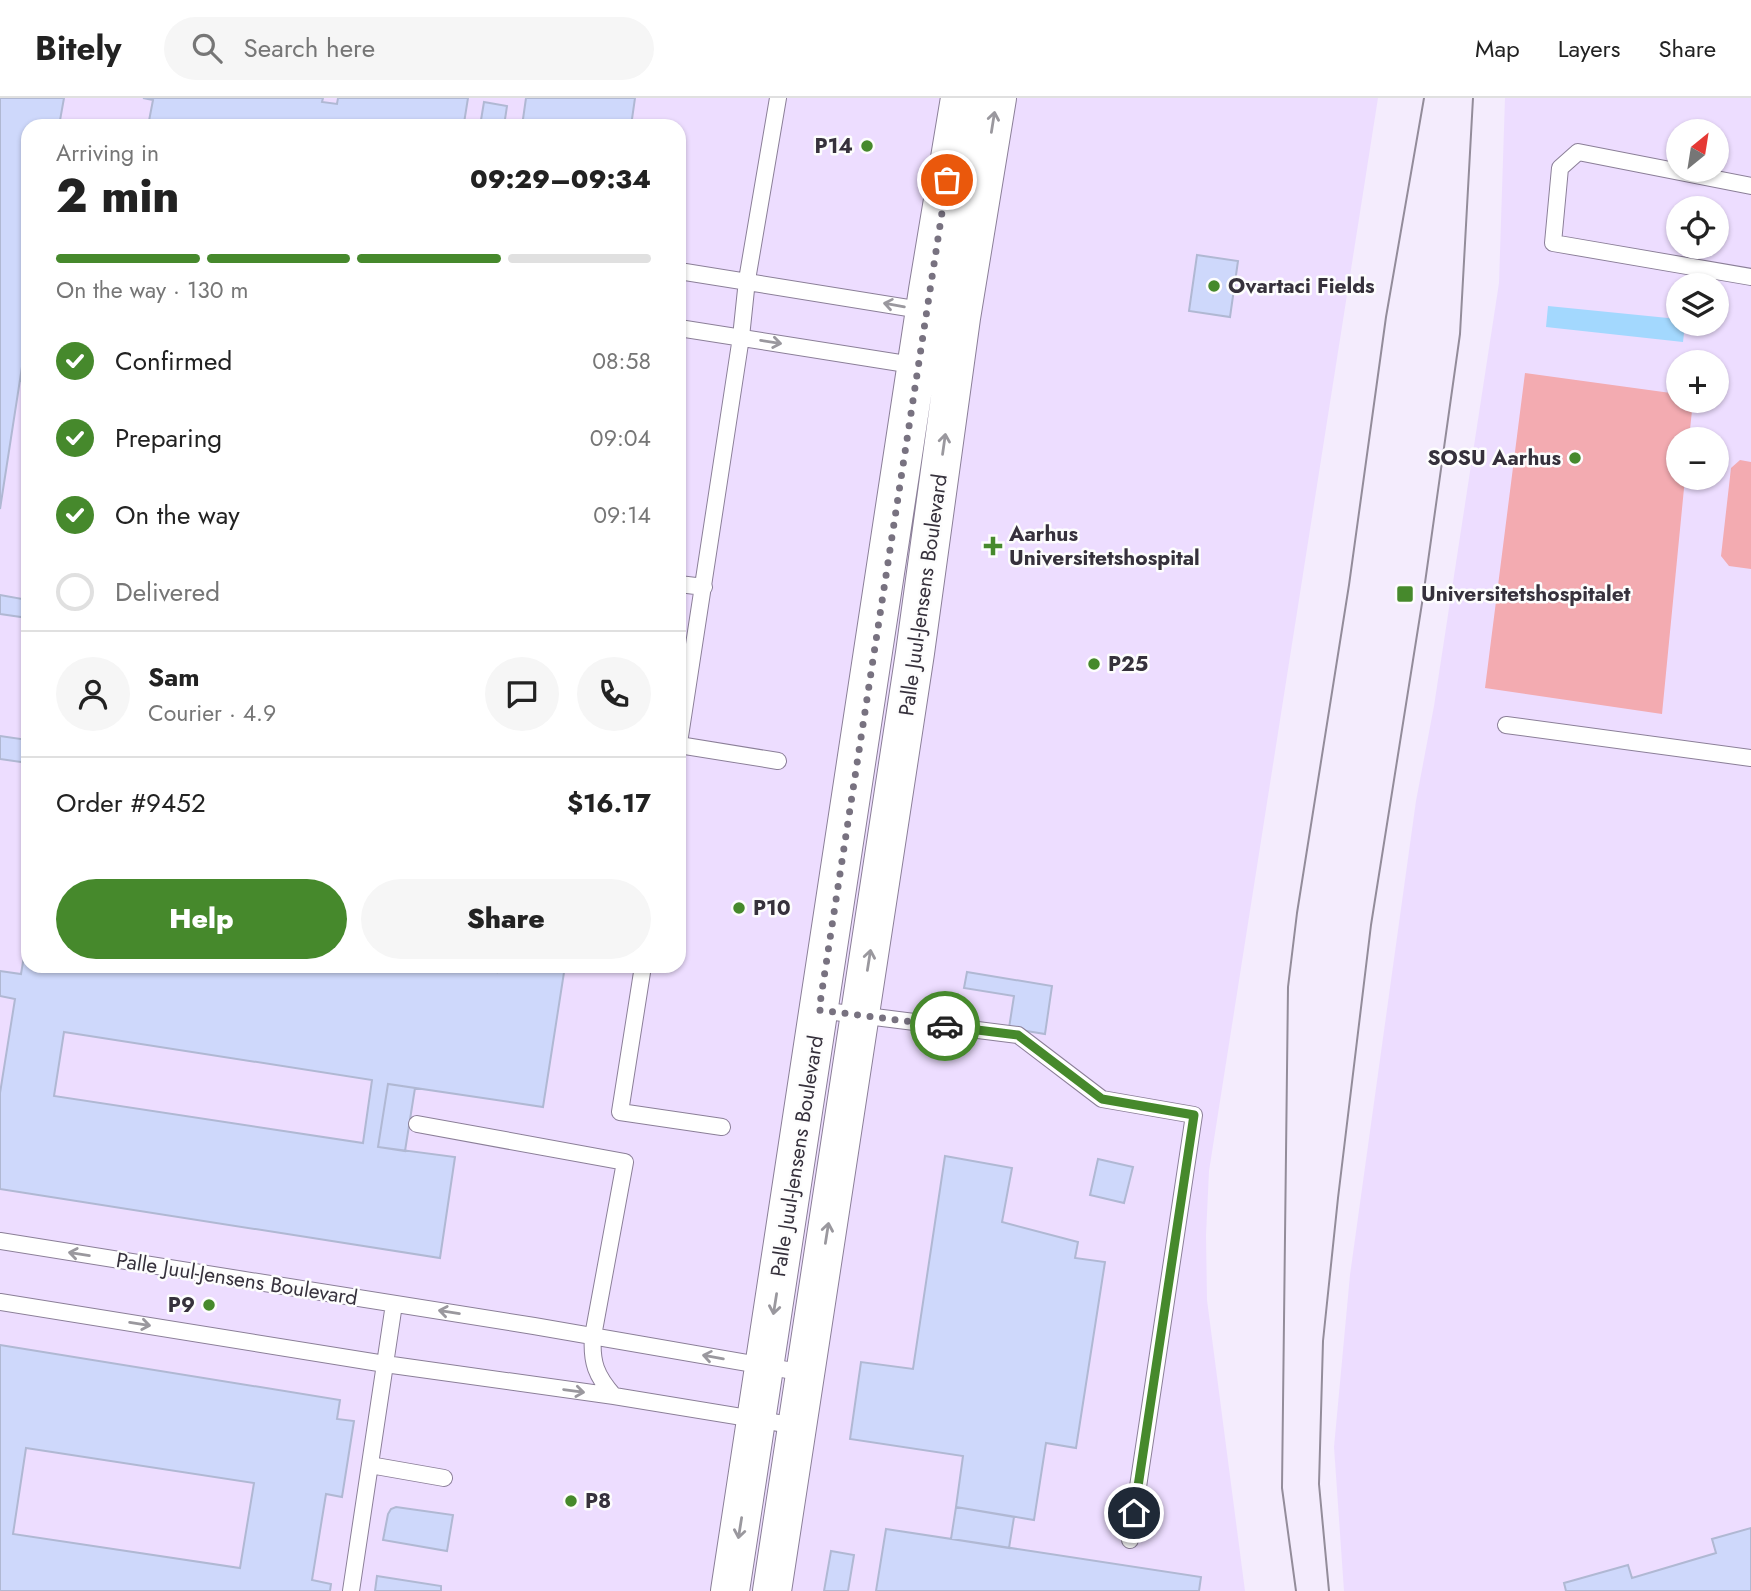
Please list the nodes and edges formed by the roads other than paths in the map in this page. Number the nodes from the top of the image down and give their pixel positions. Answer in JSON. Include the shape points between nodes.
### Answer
{"nodes":[{"id":1,"x":778,"y":98,"type":"edge"},
{"id":2,"x":960,"y":98,"type":"edge"},
{"id":3,"x":997,"y":98,"type":"edge"},
{"id":4,"x":1751,"y":186,"type":"edge"},
{"id":5,"x":686,"y":272,"type":"edge"},
{"id":6,"x":1751,"y":277,"type":"edge"},
{"id":7,"x":747,"y":280,"type":"junction"},
{"id":8,"x":943,"y":314,"type":"junction"},
{"id":9,"x":686,"y":329,"type":"edge"},
{"id":10,"x":741,"y":337,"type":"junction"},
{"id":11,"x":935,"y":369,"type":"junction"},
{"id":12,"x":686,"y":585,"type":"edge"},
{"id":13,"x":704,"y":587,"type":"junction"},
{"id":14,"x":686,"y":700,"type":"edge"},
{"id":15,"x":1506,"y":725,"type":"dead end"},
{"id":16,"x":686,"y":745,"type":"edge"},
{"id":17,"x":1751,"y":758,"type":"edge"},
{"id":18,"x":778,"y":761,"type":"dead end"},
{"id":19,"x":642,"y":973,"type":"edge"},
{"id":20,"x":819,"y":1010,"type":"junction"},
{"id":21,"x":860,"y":1015,"type":"junction"},
{"id":22,"x":417,"y":1124,"type":"dead end"},
{"id":23,"x":722,"y":1128,"type":"dead end"},
{"id":24,"x":0,"y":1241,"type":"edge"},
{"id":25,"x":0,"y":1302,"type":"edge"},
{"id":26,"x":394,"y":1304,"type":"junction"},
{"id":27,"x":593,"y":1336,"type":"junction"},
{"id":28,"x":385,"y":1364,"type":"junction"},
{"id":29,"x":765,"y":1367,"type":"junction"},
{"id":30,"x":805,"y":1373,"type":"junction"},
{"id":31,"x":614,"y":1396,"type":"junction"},
{"id":32,"x":757,"y":1420,"type":"junction"},
{"id":33,"x":797,"y":1426,"type":"junction"},
{"id":34,"x":370,"y":1465,"type":"junction"},
{"id":35,"x":444,"y":1478,"type":"dead end"},
{"id":36,"x":1130,"y":1540,"type":"dead end"},
{"id":37,"x":351,"y":1591,"type":"edge"},
{"id":38,"x":730,"y":1591,"type":"edge"},
{"id":39,"x":772,"y":1591,"type":"edge"}],
"edges":[{"from":1,"to":7,"type":"lane"},
{"from":2,"to":8,"type":"street","name":"Palle Juul-Jensens Boulevard"},
{"from":8,"to":3,"type":"street","name":"Palle Juul-Jensens Boulevard","one_way":true},
{"from":4,"to":6,"type":"lane","via":[[1578,152],[1560,168],[1553,243]]},
{"from":5,"to":7,"type":"lane"},
{"from":8,"to":7,"type":"lane","one_way":true},
{"from":7,"to":10,"type":"lane"},
{"from":8,"to":11,"type":"street","name":"Palle Juul-Jensens Boulevard"},
{"from":9,"to":10,"type":"lane"},
{"from":10,"to":11,"type":"lane","one_way":true},
{"from":10,"to":13,"type":"lane"},
{"from":11,"to":20,"type":"street","name":"Palle Juul-Jensens Boulevard"},
{"from":21,"to":11,"type":"street","name":"Palle Juul-Jensens Boulevard","one_way":true,"via":[[915,653]]},
{"from":12,"to":13,"type":"lane"},
{"from":13,"to":14,"type":"lane"},
{"from":15,"to":17,"type":"lane"},
{"from":16,"to":18,"type":"lane"},
{"from":19,"to":23,"type":"lane","via":[[620,1112]]},
{"from":20,"to":21,"type":"lane"},
{"from":20,"to":29,"type":"street","name":"Palle Juul-Jensens Boulevard","one_way":true},
{"from":30,"to":21,"type":"street","name":"Palle Juul-Jensens Boulevard","one_way":true},
{"from":21,"to":36,"type":"lane","via":[[1018,1035],[1102,1099],[1194,1115]]},
{"from":22,"to":27,"type":"lane","via":[[625,1162]]},
{"from":26,"to":24,"type":"lane","name":"Palle Juul-Jensens Boulevard","one_way":true},
{"from":25,"to":28,"type":"lane","one_way":true},
{"from":27,"to":26,"type":"lane","name":"Palle Juul-Jensens Boulevard","one_way":true},
{"from":26,"to":28,"type":"lane"},
{"from":29,"to":27,"type":"lane","name":"Palle Juul-Jensens Boulevard","one_way":true},
{"from":27,"to":31,"type":"lane","via":[[592,1358]]},
{"from":28,"to":31,"type":"lane","one_way":true},
{"from":28,"to":34,"type":"lane"},
{"from":29,"to":30,"type":"lane","name":"Palle Juul-Jensens Boulevard"},
{"from":29,"to":32,"type":"street","name":"Palle Juul-Jensens Boulevard"},
{"from":30,"to":33,"type":"street","name":"Palle Juul-Jensens Boulevard"},
{"from":31,"to":32,"type":"lane"},
{"from":32,"to":33,"type":"lane"},
{"from":32,"to":38,"type":"street","name":"Palle Juul-Jensens Boulevard","one_way":true},
{"from":33,"to":39,"type":"street","name":"Palle Juul-Jensens Boulevard"},
{"from":34,"to":35,"type":"lane"},
{"from":34,"to":37,"type":"lane"}]}
